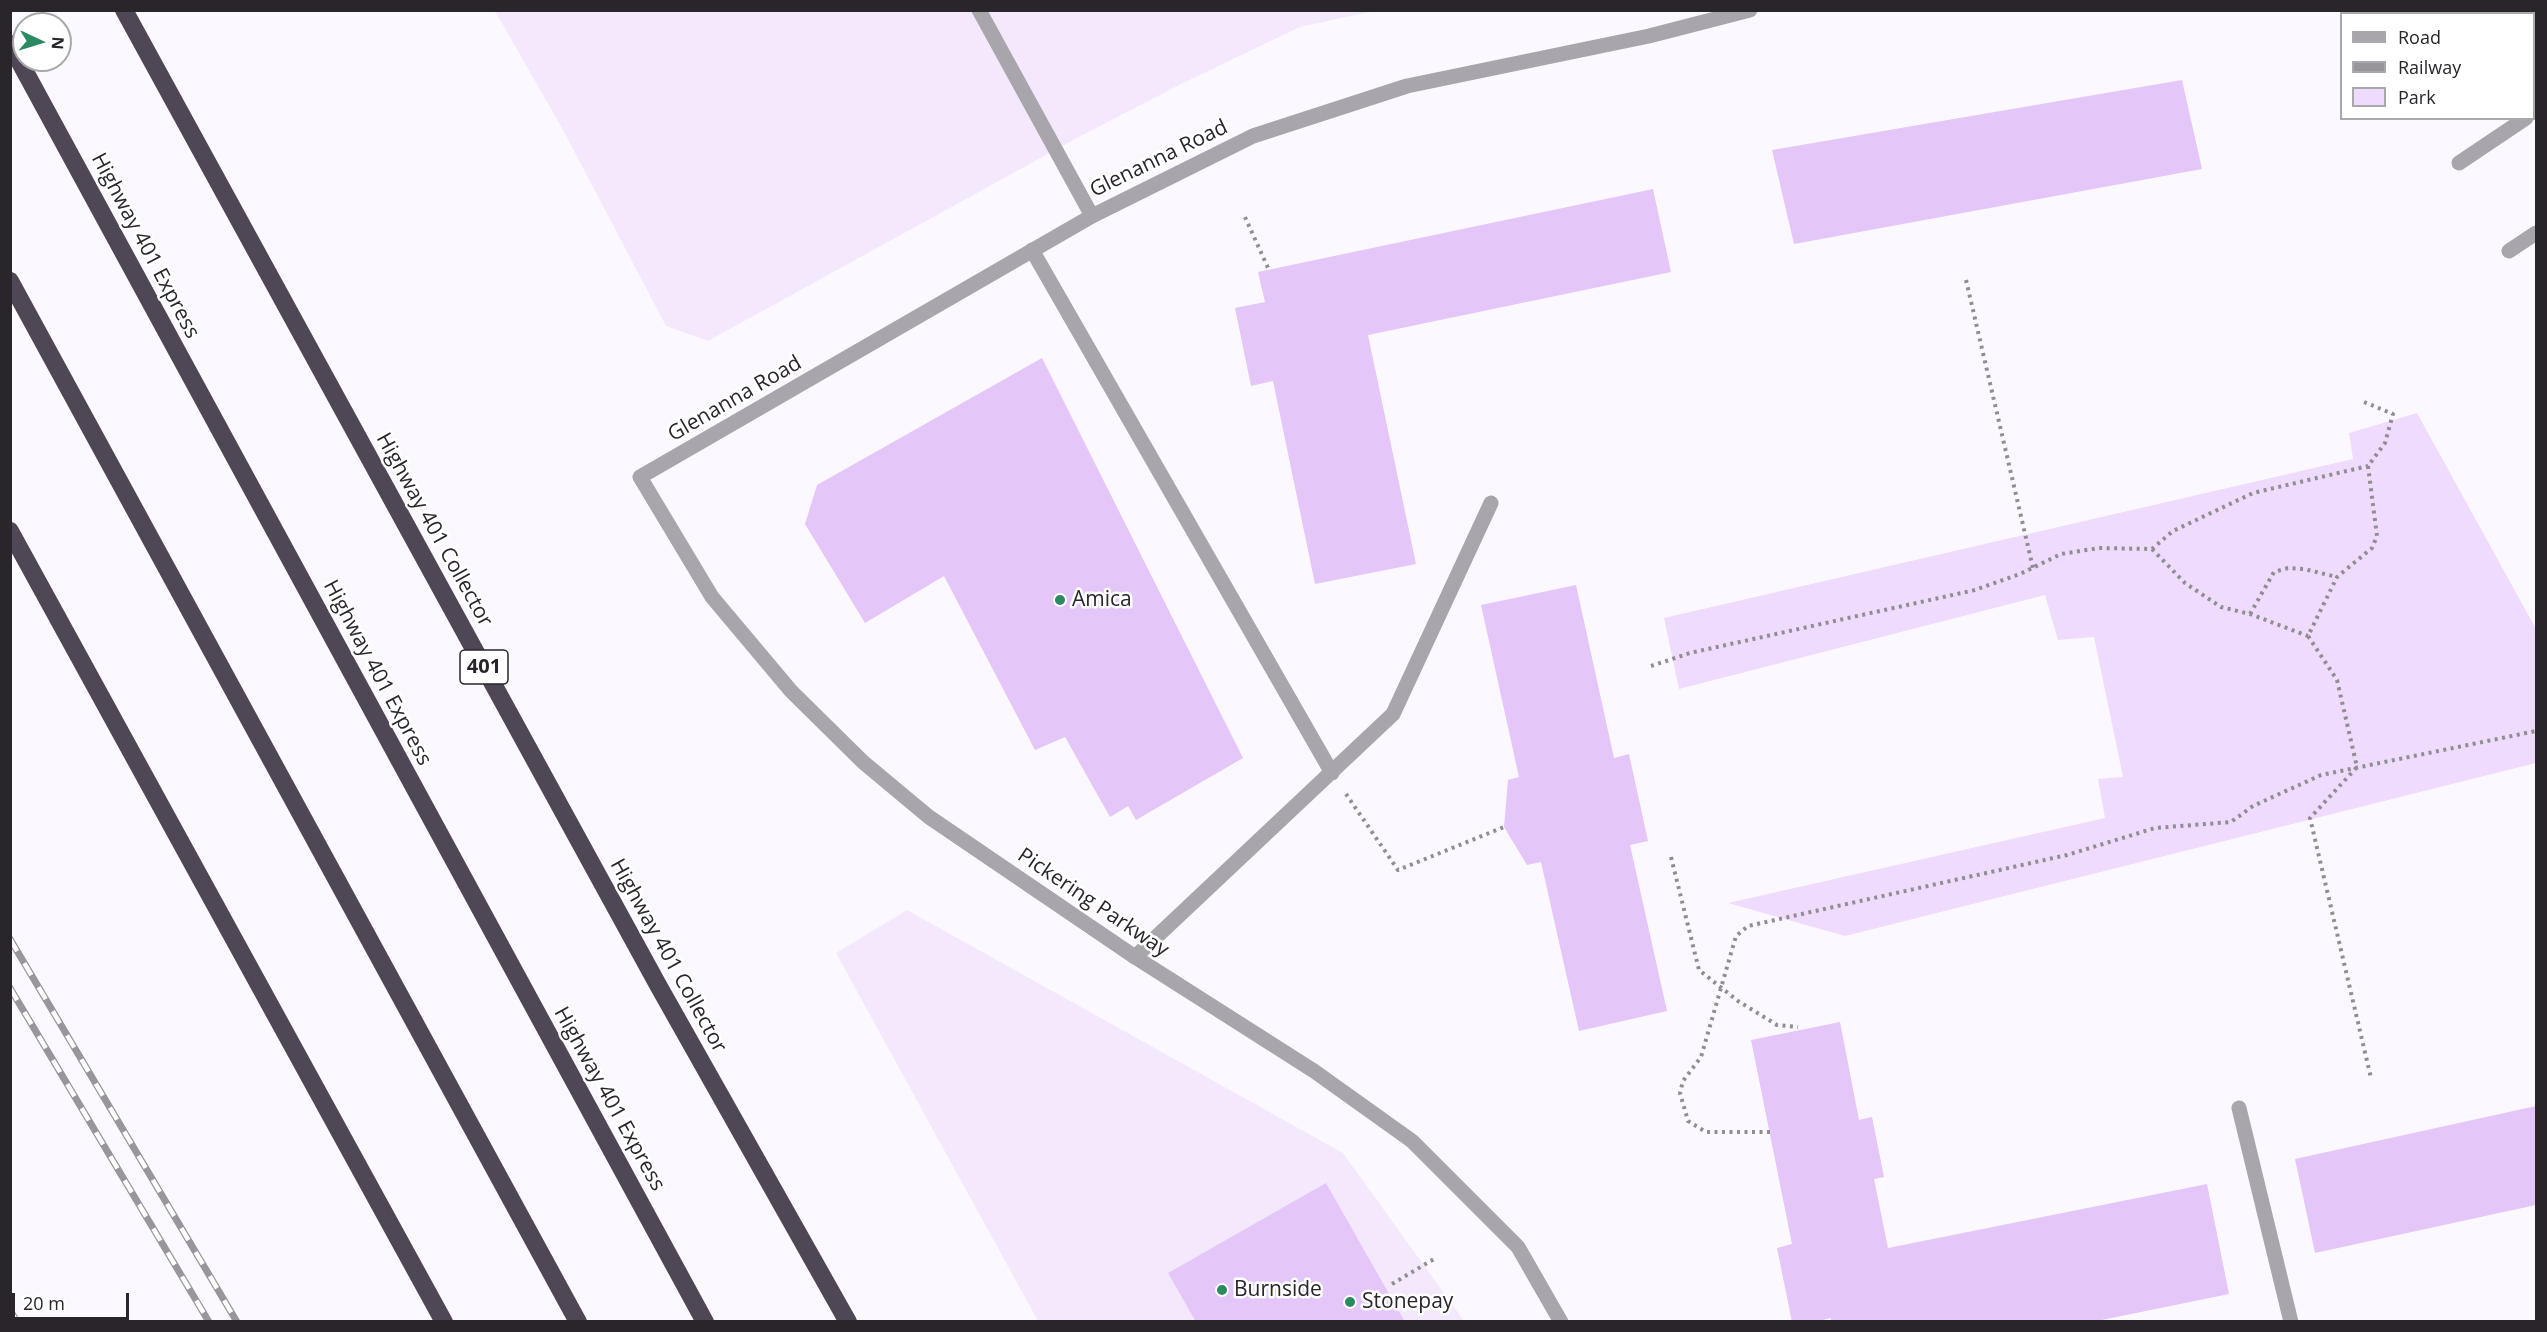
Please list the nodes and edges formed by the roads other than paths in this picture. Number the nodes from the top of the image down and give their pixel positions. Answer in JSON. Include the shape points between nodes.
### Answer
{"nodes":[{"id":1,"x":124,"y":10,"type":"edge"},
{"id":2,"x":979,"y":10,"type":"edge"},
{"id":3,"x":1750,"y":10,"type":"edge"},
{"id":4,"x":10,"y":44,"type":"edge"},
{"id":5,"x":2523,"y":120,"type":"edge"},
{"id":6,"x":2459,"y":163,"type":"dead end"},
{"id":7,"x":1092,"y":216,"type":"junction"},
{"id":8,"x":2536,"y":233,"type":"edge"},
{"id":9,"x":1032,"y":250,"type":"junction"},
{"id":10,"x":2509,"y":251,"type":"dead end"},
{"id":11,"x":10,"y":281,"type":"edge"},
{"id":12,"x":640,"y":477,"type":"joint"},
{"id":13,"x":1491,"y":503,"type":"dead end"},
{"id":14,"x":10,"y":531,"type":"edge"},
{"id":15,"x":1332,"y":773,"type":"junction"},
{"id":16,"x":1134,"y":957,"type":"junction"},
{"id":17,"x":2239,"y":1108,"type":"dead end"},
{"id":18,"x":444,"y":1322,"type":"edge"},
{"id":19,"x":578,"y":1322,"type":"edge"},
{"id":20,"x":705,"y":1322,"type":"edge"},
{"id":21,"x":848,"y":1322,"type":"edge"},
{"id":22,"x":1561,"y":1322,"type":"edge"},
{"id":23,"x":2291,"y":1322,"type":"edge"}],
"edges":[{"from":1,"to":21,"type":"highway","name":"Highway 401 Collector","number":"401","via":[[658,985]]},
{"from":2,"to":7,"type":"street"},
{"from":3,"to":7,"type":"street","name":"Glenanna Road","via":[[1649,36],[1407,86],[1253,136]]},
{"from":4,"to":20,"type":"highway","name":"Highway 401 Express"},
{"from":5,"to":6,"type":"street"},
{"from":7,"to":9,"type":"street","name":"Glenanna Road"},
{"from":8,"to":10,"type":"street"},
{"from":9,"to":12,"type":"street","name":"Glenanna Road"},
{"from":9,"to":15,"type":"street"},
{"from":11,"to":19,"type":"highway"},
{"from":12,"to":16,"type":"street","name":"Pickering Parkway","via":[[712,597],[790,691],[863,762],[929,817]]},
{"from":13,"to":15,"type":"street","via":[[1393,714]]},
{"from":14,"to":18,"type":"highway"},
{"from":15,"to":16,"type":"street"},
{"from":16,"to":22,"type":"street","name":"Pickering Parkway","via":[[1280,1048],[1412,1141],[1518,1247]]},
{"from":17,"to":23,"type":"street"}]}
